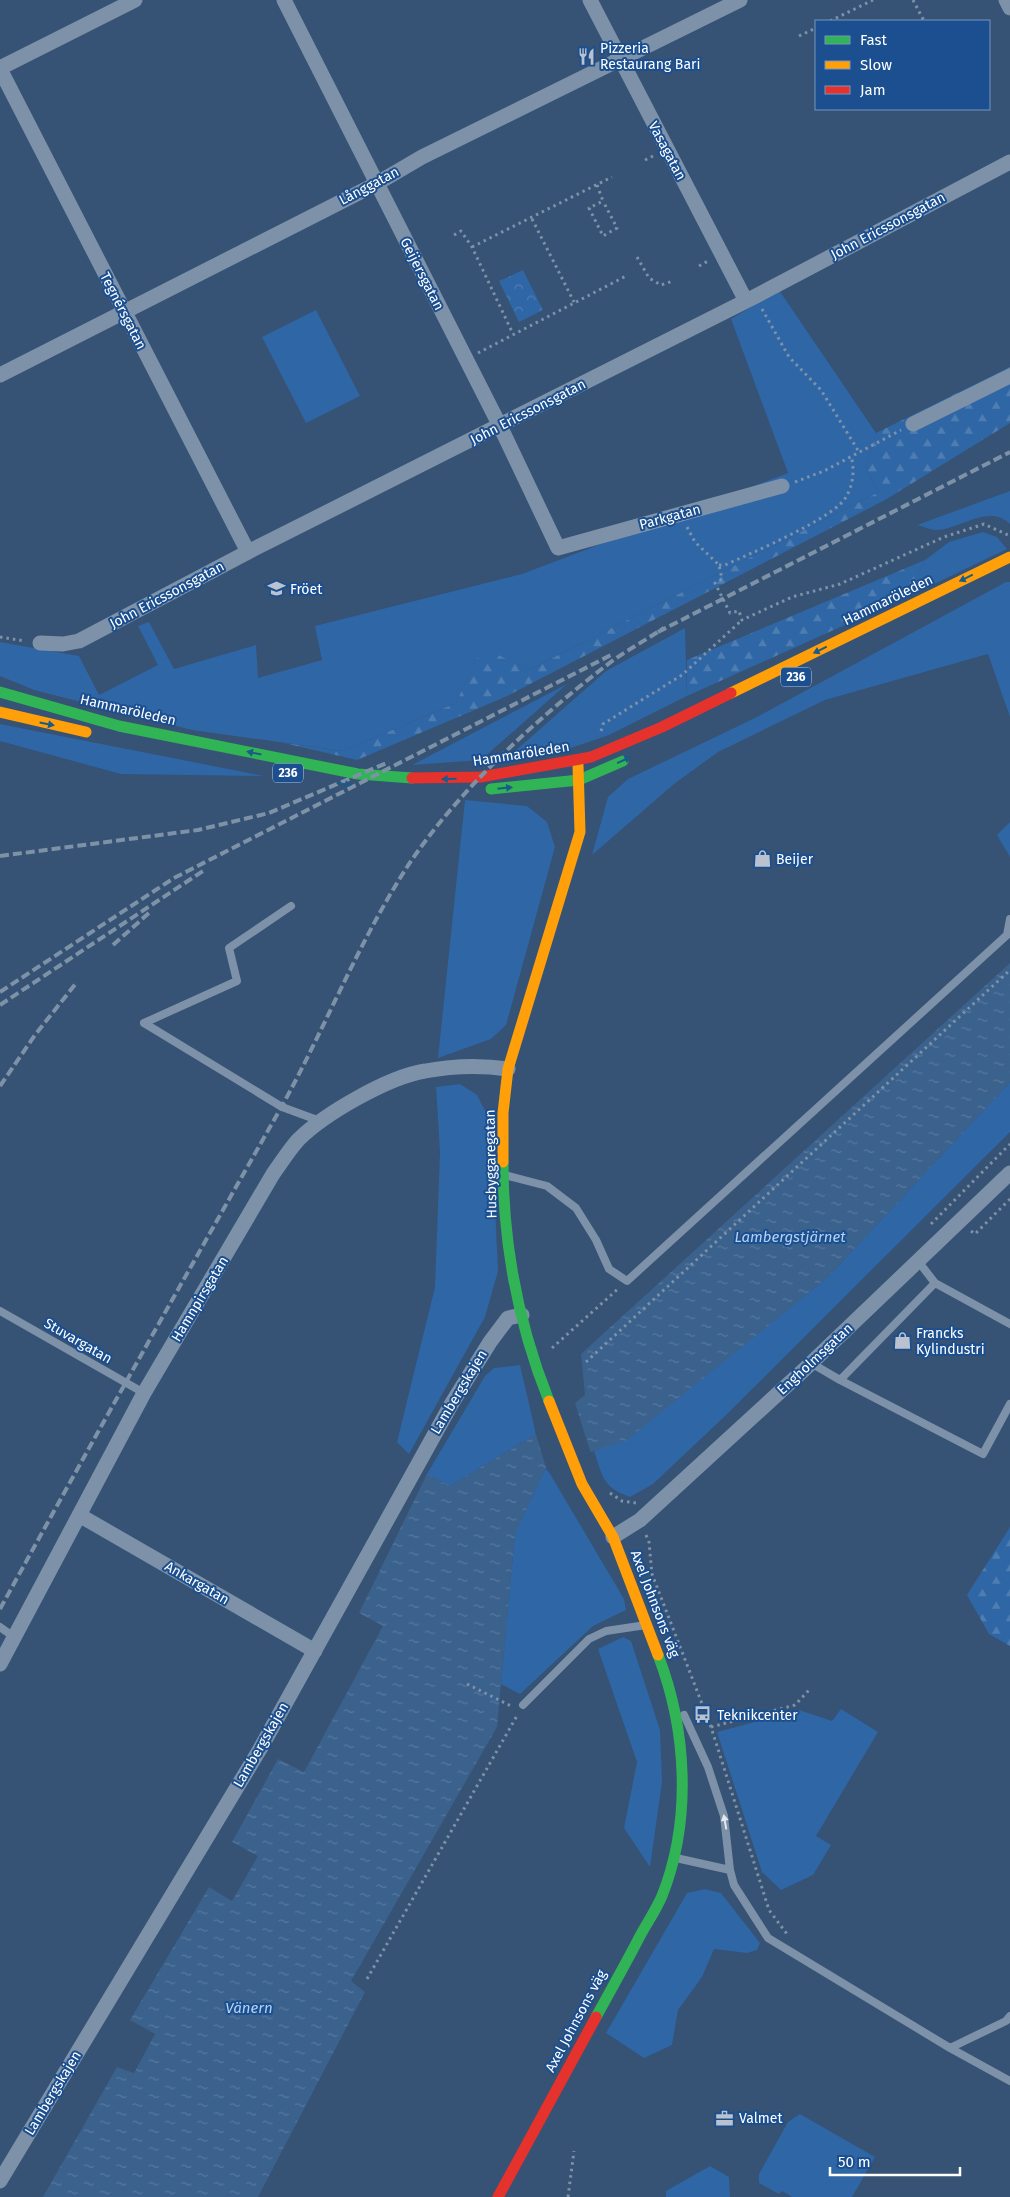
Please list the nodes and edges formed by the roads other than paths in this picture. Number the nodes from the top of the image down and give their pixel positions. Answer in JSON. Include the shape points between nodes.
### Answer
{"nodes":[{"id":1,"x":135,"y":0,"type":"edge"},
{"id":2,"x":284,"y":0,"type":"edge"},
{"id":3,"x":590,"y":0,"type":"edge"},
{"id":4,"x":740,"y":0,"type":"edge"},
{"id":5,"x":1006,"y":0,"type":"edge"},
{"id":6,"x":1010,"y":8,"type":"edge"},
{"id":7,"x":620,"y":61,"type":"junction"},
{"id":8,"x":0,"y":68,"type":"edge"},
{"id":9,"x":1010,"y":162,"type":"edge"},
{"id":10,"x":376,"y":184,"type":"junction"},
{"id":11,"x":751,"y":299,"type":"junction"},
{"id":12,"x":123,"y":311,"type":"junction"},
{"id":13,"x":0,"y":375,"type":"edge"},
{"id":14,"x":1010,"y":376,"type":"edge"},
{"id":15,"x":913,"y":424,"type":"road end"},
{"id":16,"x":500,"y":426,"type":"junction"},
{"id":17,"x":782,"y":486,"type":"road end"},
{"id":18,"x":558,"y":548,"type":"joint"},
{"id":19,"x":248,"y":552,"type":"junction"},
{"id":20,"x":1010,"y":557,"type":"edge"},
{"id":21,"x":40,"y":643,"type":"road end"},
{"id":22,"x":0,"y":692,"type":"edge"},
{"id":23,"x":0,"y":712,"type":"edge"},
{"id":24,"x":99,"y":734,"type":"dead end"},
{"id":25,"x":117,"y":738,"type":"dead end"},
{"id":26,"x":176,"y":750,"type":"dead end"},
{"id":27,"x":632,"y":757,"type":"dead end"},
{"id":28,"x":578,"y":760,"type":"junction"},
{"id":29,"x":580,"y":780,"type":"junction"},
{"id":30,"x":349,"y":784,"type":"dead end"},
{"id":31,"x":385,"y":788,"type":"dead end"},
{"id":32,"x":477,"y":791,"type":"dead end"},
{"id":33,"x":291,"y":906,"type":"dead end"},
{"id":34,"x":1010,"y":919,"type":"edge"},
{"id":35,"x":508,"y":1069,"type":"junction"},
{"id":36,"x":320,"y":1121,"type":"junction"},
{"id":37,"x":504,"y":1175,"type":"junction"},
{"id":38,"x":1007,"y":1182,"type":"edge"},
{"id":39,"x":918,"y":1261,"type":"junction"},
{"id":40,"x":936,"y":1283,"type":"junction"},
{"id":41,"x":0,"y":1311,"type":"edge"},
{"id":42,"x":522,"y":1315,"type":"junction"},
{"id":43,"x":1010,"y":1324,"type":"edge"},
{"id":44,"x":811,"y":1363,"type":"junction"},
{"id":45,"x":840,"y":1380,"type":"junction"},
{"id":46,"x":144,"y":1393,"type":"junction"},
{"id":47,"x":1010,"y":1404,"type":"edge"},
{"id":48,"x":79,"y":1515,"type":"junction"},
{"id":49,"x":613,"y":1537,"type":"junction"},
{"id":50,"x":648,"y":1624,"type":"junction"},
{"id":51,"x":0,"y":1627,"type":"edge"},
{"id":52,"x":14,"y":1637,"type":"junction"},
{"id":53,"x":315,"y":1652,"type":"junction"},
{"id":54,"x":0,"y":1664,"type":"edge"},
{"id":55,"x":668,"y":1681,"type":"junction"},
{"id":56,"x":523,"y":1705,"type":"dead end"},
{"id":57,"x":675,"y":1858,"type":"junction"},
{"id":58,"x":730,"y":1870,"type":"junction"},
{"id":59,"x":1010,"y":2016,"type":"edge"},
{"id":60,"x":950,"y":2048,"type":"junction"},
{"id":61,"x":1010,"y":2081,"type":"edge"},
{"id":62,"x":0,"y":2181,"type":"edge"},
{"id":63,"x":498,"y":2197,"type":"edge"}],
"edges":[{"from":1,"to":8,"type":"street"},
{"from":2,"to":10,"type":"street","name":"Geijersgatan"},
{"from":3,"to":7,"type":"street","name":"Vasagatan"},
{"from":4,"to":7,"type":"street","name":"Långgatan"},
{"from":5,"to":6,"type":"street"},
{"from":7,"to":10,"type":"street","name":"Långgatan","via":[[422,157]]},
{"from":7,"to":11,"type":"street","name":"Vasagatan"},
{"from":8,"to":12,"type":"street","name":"Tegnérsgatan"},
{"from":9,"to":11,"type":"street","name":"John Ericssonsgatan"},
{"from":10,"to":12,"type":"street","name":"Långgatan"},
{"from":10,"to":16,"type":"street","name":"Geijersgatan"},
{"from":11,"to":16,"type":"street","name":"John Ericssonsgatan"},
{"from":12,"to":13,"type":"street","name":"Långgatan"},
{"from":12,"to":19,"type":"street","name":"Tegnérsgatan"},
{"from":14,"to":15,"type":"street"},
{"from":16,"to":18,"type":"street","name":"Geijersgatan"},
{"from":16,"to":19,"type":"street","name":"John Ericssonsgatan"},
{"from":17,"to":18,"type":"street","name":"Parkgatan"},
{"from":19,"to":21,"type":"street","name":"John Ericssonsgatan","via":[[79,641]]},
{"from":20,"to":28,"type":"street","name":"Hammaröleden","number":"236","one_way":true,"via":[[662,728]]},
{"from":28,"to":22,"type":"street","name":"Hammaröleden","number":"236","one_way":true,"via":[[481,777],[429,779],[358,774],[119,726]]},
{"from":23,"to":24,"type":"street","one_way":true},
{"from":25,"to":26,"type":"street","name":"Hammaröleden"},
{"from":29,"to":27,"type":"street","one_way":true},
{"from":28,"to":29,"type":"street","name":"Husbyggaregatan"},
{"from":32,"to":29,"type":"street","one_way":true},
{"from":29,"to":35,"type":"street","name":"Husbyggaregatan","via":[[580,832]]},
{"from":30,"to":31,"type":"street","one_way":true},
{"from":33,"to":36,"type":"lane","via":[[228,948],[237,981],[144,1023],[282,1107]]},
{"from":34,"to":37,"type":"lane","via":[[1007,935],[627,1281],[609,1269],[576,1208],[547,1186]]},
{"from":35,"to":36,"type":"street","name":"Hamnpirsgatan","via":[[464,1067],[423,1071],[382,1086]]},
{"from":35,"to":37,"type":"street","name":"Husbyggaregatan","via":[[503,1113]]},
{"from":36,"to":46,"type":"street","name":"Hamnpirsgatan","via":[[297,1141],[273,1174]]},
{"from":37,"to":42,"type":"street","name":"Husbyggaregatan","via":[[508,1248]]},
{"from":38,"to":39,"type":"street","name":"Engholmsgatan"},
{"from":39,"to":40,"type":"lane"},
{"from":39,"to":44,"type":"street","name":"Engholmsgatan"},
{"from":40,"to":43,"type":"lane"},
{"from":40,"to":45,"type":"lane"},
{"from":41,"to":46,"type":"lane","name":"Stuvargatan"},
{"from":42,"to":49,"type":"street","name":"Husbyggaregatan","via":[[541,1380],[582,1484]]},
{"from":42,"to":53,"type":"street","name":"Lambergskajen","via":[[508,1318],[452,1403]]},
{"from":44,"to":45,"type":"lane"},
{"from":44,"to":49,"type":"street","name":"Engholmsgatan","via":[[640,1520]]},
{"from":45,"to":47,"type":"lane","via":[[983,1454]]},
{"from":46,"to":48,"type":"street","name":"Hamnpirsgatan"},
{"from":48,"to":52,"type":"street","name":"Hamnpirsgatan"},
{"from":48,"to":53,"type":"street","name":"Ankargatan"},
{"from":49,"to":50,"type":"street","name":"Axel Johnsons väg"},
{"from":50,"to":55,"type":"street","name":"Axel Johnsons väg"},
{"from":50,"to":56,"type":"lane","via":[[606,1631],[589,1639]]},
{"from":51,"to":52,"type":"lane"},
{"from":52,"to":54,"type":"street","name":"Hamnpirsgatan"},
{"from":53,"to":62,"type":"street","name":"Lambergskajen"},
{"from":55,"to":57,"type":"street","name":"Axel Johnsons väg","via":[[682,1744],[681,1806]]},
{"from":58,"to":55,"type":"lane","name":"Axel Johnsons väg","one_way":true,"via":[[724,1816],[708,1767]]},
{"from":57,"to":58,"type":"lane"},
{"from":57,"to":63,"type":"street","name":"Axel Johnsons väg","via":[[660,1898]]},
{"from":58,"to":60,"type":"lane","name":"Axel Johnsons väg","via":[[734,1885],[768,1938]]},
{"from":59,"to":60,"type":"lane","via":[[1006,2021]]},
{"from":60,"to":61,"type":"lane","name":"Axel Johnsons väg"}]}
